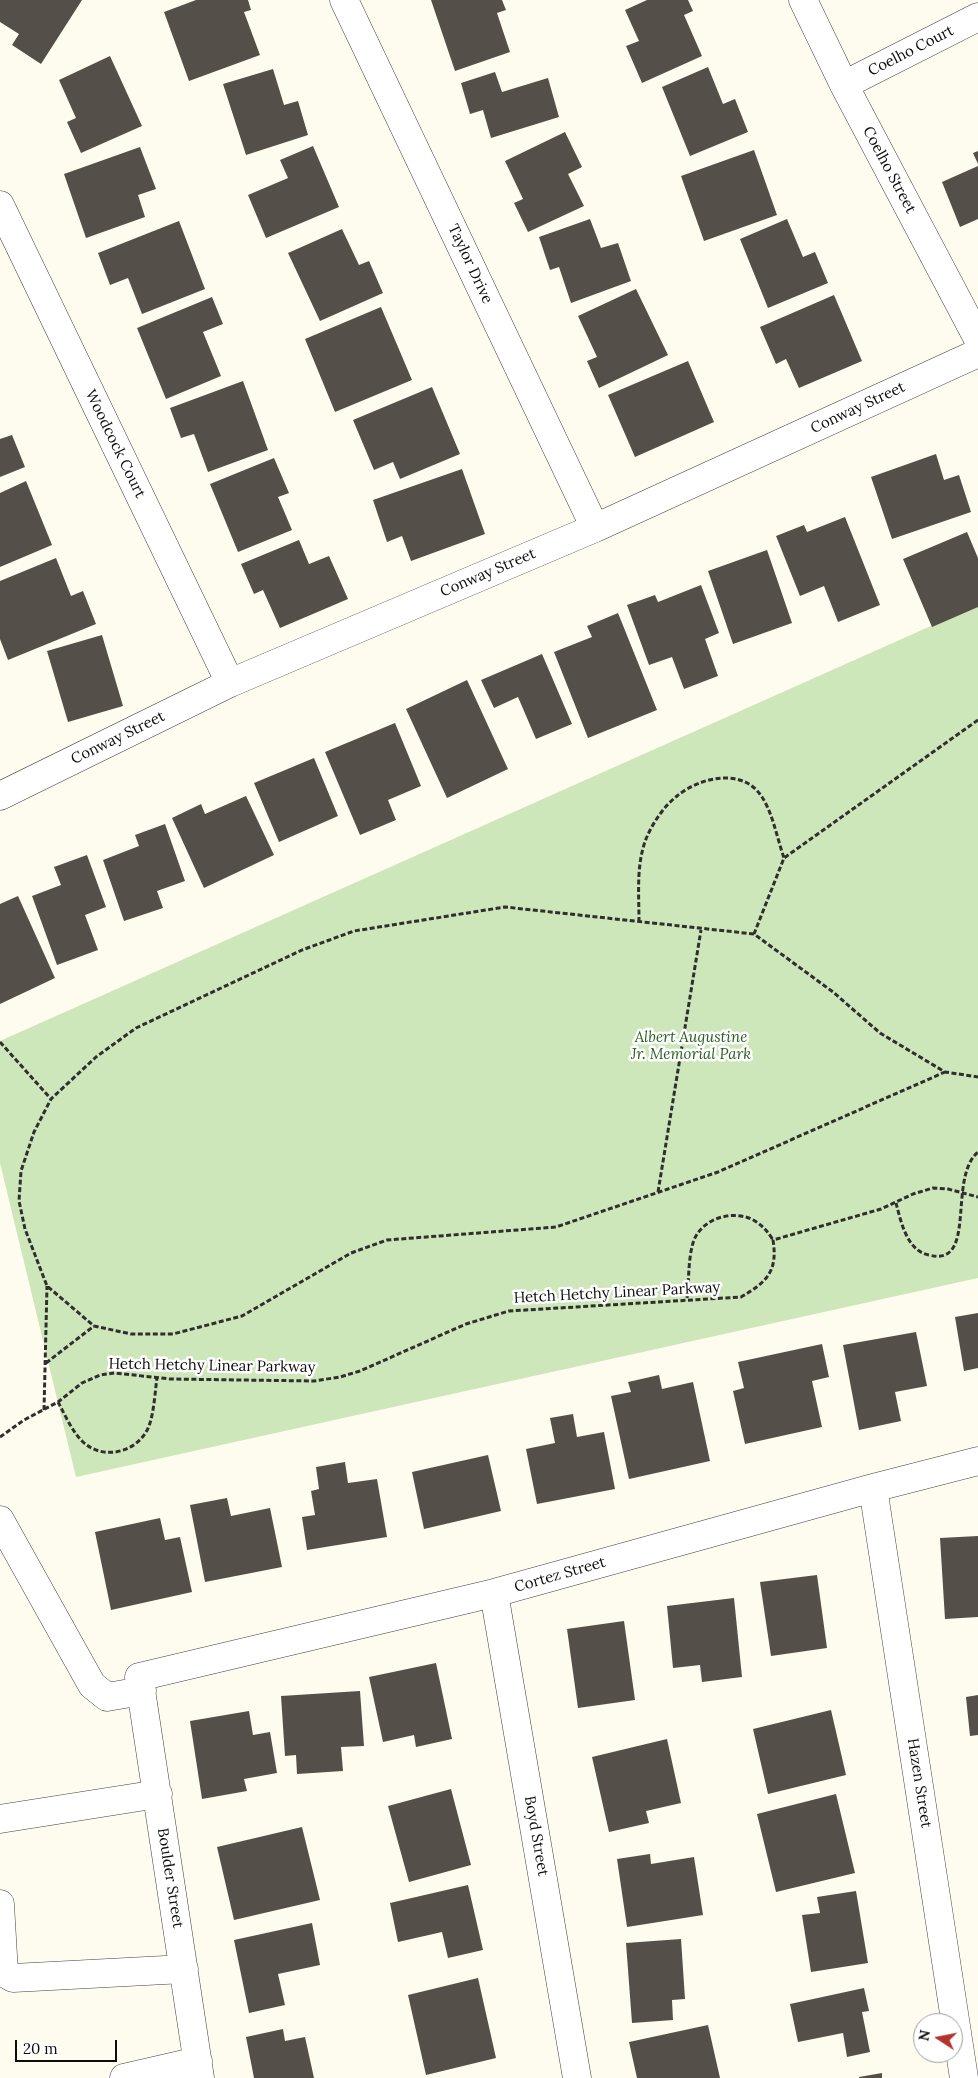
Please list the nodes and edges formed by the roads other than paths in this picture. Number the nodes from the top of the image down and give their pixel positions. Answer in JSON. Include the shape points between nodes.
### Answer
{"nodes":[{"id":1,"x":344,"y":0,"type":"edge"},
{"id":2,"x":803,"y":0,"type":"edge"},
{"id":3,"x":978,"y":17,"type":"edge"},
{"id":4,"x":844,"y":86,"type":"junction"},
{"id":5,"x":0,"y":205,"type":"edge"},
{"id":6,"x":978,"y":339,"type":"edge"},
{"id":7,"x":978,"y":353,"type":"edge"},
{"id":8,"x":595,"y":528,"type":"junction"},
{"id":9,"x":230,"y":682,"type":"junction"},
{"id":10,"x":0,"y":796,"type":"edge"},
{"id":11,"x":978,"y":1461,"type":"edge"},
{"id":12,"x":873,"y":1488,"type":"junction"},
{"id":13,"x":0,"y":1520,"type":"edge"},
{"id":14,"x":494,"y":1594,"type":"junction"},
{"id":15,"x":140,"y":1684,"type":"junction"},
{"id":16,"x":158,"y":1794,"type":"junction"},
{"id":17,"x":0,"y":1819,"type":"edge"},
{"id":18,"x":0,"y":1904,"type":"edge"},
{"id":19,"x":184,"y":1969,"type":"junction"},
{"id":20,"x":199,"y":2069,"type":"edge"},
{"id":21,"x":124,"y":2078,"type":"edge"},
{"id":22,"x":577,"y":2078,"type":"edge"},
{"id":23,"x":964,"y":2078,"type":"edge"}],
"edges":[{"from":1,"to":8,"type":"street","name":"Taylor Drive"},
{"from":2,"to":4,"type":"street","name":"Coelho Street"},
{"from":3,"to":4,"type":"street","name":"Coelho Court"},
{"from":4,"to":6,"type":"street","name":"Coelho Street"},
{"from":5,"to":9,"type":"street","name":"Woodcock Court"},
{"from":7,"to":8,"type":"street","name":"Conway Street"},
{"from":8,"to":9,"type":"street","name":"Conway Street"},
{"from":9,"to":10,"type":"street","name":"Conway Street"},
{"from":11,"to":12,"type":"street","name":"Cortez Street"},
{"from":12,"to":14,"type":"street","name":"Cortez Street"},
{"from":12,"to":23,"type":"street","name":"Hazen Street"},
{"from":13,"to":15,"type":"street","name":"Cortez Street","via":[[92,1685],[107,1698]]},
{"from":14,"to":15,"type":"street","name":"Cortez Street"},
{"from":14,"to":22,"type":"street","name":"Boyd Street"},
{"from":15,"to":16,"type":"street","name":"Boulder Street"},
{"from":16,"to":17,"type":"street"},
{"from":16,"to":19,"type":"street","name":"Boulder Street"},
{"from":18,"to":19,"type":"street","via":[[4,1973],[12,1978]]},
{"from":19,"to":20,"type":"street","name":"Boulder Street"},
{"from":20,"to":21,"type":"street"}]}
